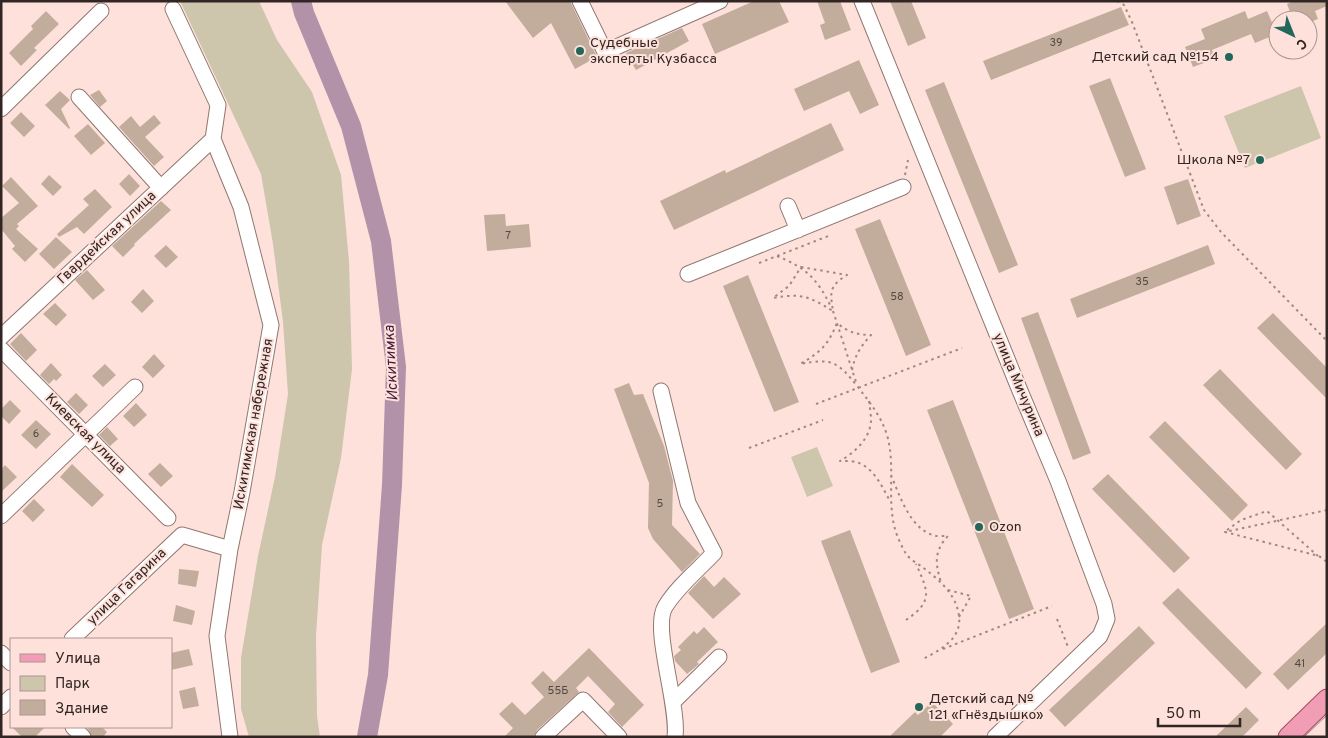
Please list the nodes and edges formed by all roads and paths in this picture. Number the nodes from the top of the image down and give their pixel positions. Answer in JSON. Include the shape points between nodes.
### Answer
{"nodes":[{"id":1,"x":580,"y":1,"type":"edge"},
{"id":2,"x":720,"y":1,"type":"edge"},
{"id":3,"x":862,"y":1,"type":"edge"},
{"id":4,"x":1117,"y":1,"type":"edge"},
{"id":5,"x":173,"y":9,"type":"dead end"},
{"id":6,"x":100,"y":11,"type":"dead end"},
{"id":7,"x":79,"y":97,"type":"dead end"},
{"id":8,"x":1,"y":109,"type":"edge"},
{"id":9,"x":213,"y":139,"type":"junction"},
{"id":10,"x":903,"y":187,"type":"dead end"},
{"id":11,"x":161,"y":188,"type":"junction"},
{"id":12,"x":788,"y":206,"type":"dead end"},
{"id":13,"x":798,"y":230,"type":"junction"},
{"id":14,"x":831,"y":235,"type":"dead end"},
{"id":15,"x":777,"y":256,"type":"junction"},
{"id":16,"x":759,"y":263,"type":"dead end"},
{"id":17,"x":801,"y":267,"type":"junction"},
{"id":18,"x":688,"y":274,"type":"dead end"},
{"id":19,"x":833,"y":310,"type":"junction"},
{"id":20,"x":837,"y":323,"type":"junction"},
{"id":21,"x":1,"y":336,"type":"edge"},
{"id":22,"x":1327,"y":341,"type":"edge"},
{"id":23,"x":962,"y":348,"type":"dead end"},
{"id":24,"x":1,"y":350,"type":"edge"},
{"id":25,"x":852,"y":370,"type":"junction"},
{"id":26,"x":135,"y":387,"type":"dead end"},
{"id":27,"x":858,"y":388,"type":"junction"},
{"id":28,"x":661,"y":391,"type":"dead end"},
{"id":29,"x":869,"y":401,"type":"junction"},
{"id":30,"x":816,"y":404,"type":"dead end"},
{"id":31,"x":823,"y":420,"type":"dead end"},
{"id":32,"x":85,"y":434,"type":"junction"},
{"id":33,"x":749,"y":448,"type":"dead end"},
{"id":34,"x":890,"y":473,"type":"junction"},
{"id":35,"x":891,"y":504,"type":"junction"},
{"id":36,"x":1327,"y":510,"type":"edge"},
{"id":37,"x":1,"y":516,"type":"edge"},
{"id":38,"x":168,"y":518,"type":"dead end"},
{"id":39,"x":1277,"y":520,"type":"junction"},
{"id":40,"x":1225,"y":532,"type":"junction"},
{"id":41,"x":230,"y":549,"type":"junction"},
{"id":42,"x":1318,"y":556,"type":"junction"},
{"id":43,"x":915,"y":562,"type":"junction"},
{"id":44,"x":1327,"y":562,"type":"edge"},
{"id":45,"x":941,"y":583,"type":"junction"},
{"id":46,"x":948,"y":589,"type":"junction"},
{"id":47,"x":1052,"y":606,"type":"dead end"},
{"id":48,"x":959,"y":617,"type":"junction"},
{"id":49,"x":1057,"y":619,"type":"dead end"},
{"id":50,"x":906,"y":620,"type":"dead end"},
{"id":51,"x":73,"y":638,"type":"edge"},
{"id":52,"x":1068,"y":647,"type":"dead end"},
{"id":53,"x":940,"y":650,"type":"junction"},
{"id":54,"x":1,"y":653,"type":"edge"},
{"id":55,"x":719,"y":657,"type":"dead end"},
{"id":56,"x":923,"y":658,"type":"dead end"},
{"id":57,"x":10,"y":662,"type":"edge"},
{"id":58,"x":10,"y":698,"type":"edge"},
{"id":59,"x":1327,"y":699,"type":"edge"},
{"id":60,"x":673,"y":702,"type":"junction"},
{"id":61,"x":1,"y":707,"type":"edge"},
{"id":62,"x":74,"y":728,"type":"edge"},
{"id":63,"x":83,"y":737,"type":"edge"},
{"id":64,"x":230,"y":737,"type":"edge"},
{"id":65,"x":543,"y":737,"type":"edge"},
{"id":66,"x":619,"y":737,"type":"edge"},
{"id":67,"x":674,"y":737,"type":"edge"},
{"id":68,"x":995,"y":737,"type":"edge"},
{"id":69,"x":1288,"y":737,"type":"edge"}],
"edges":[{"from":1,"to":2,"type":"street","via":[[605,52]]},
{"from":3,"to":68,"type":"street","name":"улица Мичурина","via":[[1058,481],[1107,619],[1100,636]]},
{"from":4,"to":22,"type":"path","via":[[1124,5],[1132,22],[1204,210],[1216,227]]},
{"from":5,"to":9,"type":"street","via":[[218,105]]},
{"from":6,"to":8,"type":"street"},
{"from":7,"to":11,"type":"street"},
{"from":9,"to":11,"type":"street","name":"Гвардейская улица"},
{"from":9,"to":41,"type":"street","name":"Искитимская набережная","via":[[241,207],[271,325]]},
{"from":10,"to":13,"type":"street"},
{"from":11,"to":21,"type":"street","name":"Гвардейская улица"},
{"from":12,"to":13,"type":"street"},
{"from":13,"to":18,"type":"street"},
{"from":14,"to":15,"type":"path"},
{"from":15,"to":16,"type":"path"},
{"from":15,"to":17,"type":"path"},
{"from":17,"to":19,"type":"path","via":[[814,279]]},
{"from":17,"to":19,"type":"path","via":[[847,275],[833,287]]},
{"from":17,"to":19,"type":"path","via":[[789,286],[773,298],[802,296]]},
{"from":19,"to":20,"type":"path"},
{"from":20,"to":25,"type":"path"},
{"from":20,"to":25,"type":"path","via":[[854,333],[871,335],[857,353]]},
{"from":20,"to":27,"type":"path","via":[[824,347],[800,364],[821,360],[829,362],[848,375]]},
{"from":23,"to":27,"type":"path"},
{"from":24,"to":32,"type":"street","name":"Киевская улица"},
{"from":25,"to":27,"type":"path"},
{"from":26,"to":32,"type":"street"},
{"from":27,"to":29,"type":"path"},
{"from":27,"to":30,"type":"path"},
{"from":28,"to":60,"type":"street","via":[[688,503],[714,553],[675,594],[661,618]]},
{"from":29,"to":34,"type":"path","via":[[887,435]]},
{"from":29,"to":35,"type":"path","via":[[871,423],[866,437],[853,454],[840,461],[866,466],[875,475]]},
{"from":31,"to":33,"type":"path"},
{"from":32,"to":37,"type":"street"},
{"from":32,"to":38,"type":"street","name":"Киевская улица"},
{"from":34,"to":35,"type":"path"},
{"from":34,"to":45,"type":"path","via":[[904,506],[918,524],[936,536],[948,536],[938,552],[937,569]]},
{"from":35,"to":43,"type":"path","via":[[892,520],[899,539]]},
{"from":36,"to":39,"type":"path"},
{"from":39,"to":40,"type":"path"},
{"from":39,"to":40,"type":"path","via":[[1267,511],[1241,520]]},
{"from":39,"to":42,"type":"path"},
{"from":40,"to":42,"type":"path"},
{"from":41,"to":51,"type":"street","name":"улица Гагарина","via":[[182,535]]},
{"from":41,"to":64,"type":"street","name":"Искитимская набережная","via":[[217,636]]},
{"from":42,"to":44,"type":"path"},
{"from":43,"to":45,"type":"path"},
{"from":43,"to":50,"type":"path","via":[[927,589],[925,602]]},
{"from":45,"to":46,"type":"path"},
{"from":46,"to":48,"type":"path"},
{"from":46,"to":48,"type":"path","via":[[971,596]]},
{"from":47,"to":53,"type":"path"},
{"from":48,"to":53,"type":"path","via":[[957,632]]},
{"from":49,"to":52,"type":"path"},
{"from":53,"to":56,"type":"path"},
{"from":54,"to":57,"type":"street"},
{"from":55,"to":60,"type":"street"},
{"from":58,"to":61,"type":"street"},
{"from":59,"to":69,"type":"main road"},
{"from":60,"to":67,"type":"street"},
{"from":62,"to":63,"type":"street"},
{"from":65,"to":66,"type":"street","via":[[583,700]]}]}
